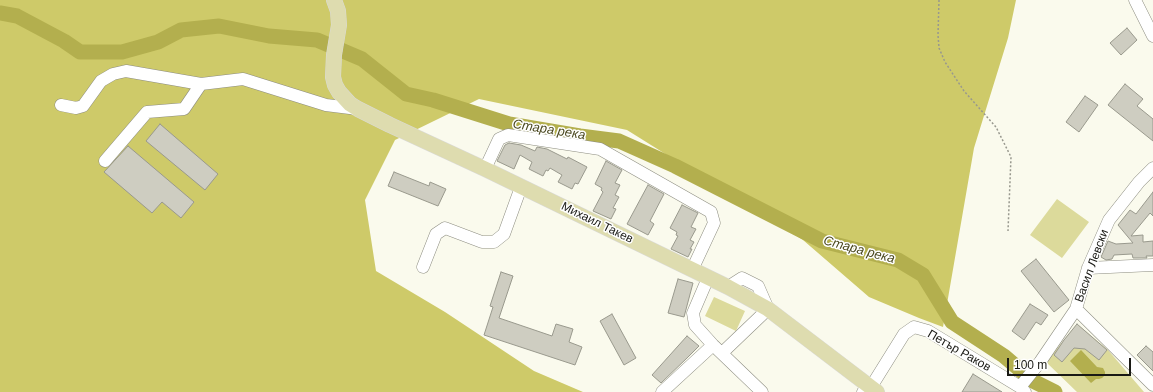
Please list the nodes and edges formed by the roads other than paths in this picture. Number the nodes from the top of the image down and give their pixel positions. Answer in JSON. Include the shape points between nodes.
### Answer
{"nodes":[{"id":1,"x":334,"y":0,"type":"edge"},
{"id":2,"x":1135,"y":0,"type":"edge"},
{"id":3,"x":1153,"y":36,"type":"edge"},
{"id":4,"x":201,"y":84,"type":"junction"},
{"id":5,"x":61,"y":105,"type":"dead end"},
{"id":6,"x":358,"y":109,"type":"junction"},
{"id":7,"x":105,"y":161,"type":"dead end"},
{"id":8,"x":1153,"y":168,"type":"edge"},
{"id":9,"x":485,"y":169,"type":"junction"},
{"id":10,"x":522,"y":187,"type":"junction"},
{"id":11,"x":1153,"y":266,"type":"edge"},
{"id":12,"x":424,"y":267,"type":"dead end"},
{"id":13,"x":1088,"y":268,"type":"junction"},
{"id":14,"x":692,"y":270,"type":"junction"},
{"id":15,"x":708,"y":278,"type":"junction"},
{"id":16,"x":768,"y":309,"type":"junction"},
{"id":17,"x":1076,"y":309,"type":"junction"},
{"id":18,"x":713,"y":345,"type":"junction"},
{"id":19,"x":722,"y":353,"type":"junction"},
{"id":20,"x":1153,"y":385,"type":"edge"},
{"id":21,"x":1024,"y":386,"type":"edge"},
{"id":22,"x":871,"y":390,"type":"edge"},
{"id":23,"x":662,"y":392,"type":"edge"},
{"id":24,"x":762,"y":392,"type":"edge"}],
"edges":[{"from":1,"to":6,"type":"main road","name":"Михаил Такев","via":[[339,24],[334,55],[335,85],[344,98]]},
{"from":2,"to":3,"type":"street"},
{"from":4,"to":5,"type":"street","via":[[126,72],[113,74],[102,81],[83,106],[76,108]]},
{"from":4,"to":6,"type":"street","via":[[243,79],[326,105]]},
{"from":4,"to":7,"type":"street","via":[[184,109],[147,112]]},
{"from":6,"to":9,"type":"main road","name":"Михаил Такев"},
{"from":8,"to":13,"type":"street","name":"Васил Левски","via":[[1109,220]]},
{"from":9,"to":10,"type":"main road","name":"Михаил Такев"},
{"from":9,"to":14,"type":"street","via":[[498,139],[508,135],[600,149],[711,212],[714,223]]},
{"from":10,"to":12,"type":"street","via":[[504,234],[494,242],[482,242],[445,228],[436,234]]},
{"from":10,"to":14,"type":"main road","name":"Михаил Такев"},
{"from":11,"to":13,"type":"street"},
{"from":13,"to":17,"type":"street","name":"Васил Левски"},
{"from":14,"to":15,"type":"main road","name":"Михаил Такев"},
{"from":15,"to":16,"type":"main road","name":"Михаил Такев"},
{"from":15,"to":18,"type":"street","via":[[693,313],[695,325]]},
{"from":16,"to":19,"type":"street"},
{"from":16,"to":22,"type":"main road","name":"Михаил Такев"},
{"from":17,"to":20,"type":"street","name":"Васил Левски"},
{"from":17,"to":21,"type":"street","name":"Васил Левски"},
{"from":18,"to":19,"type":"street"},
{"from":18,"to":23,"type":"street"},
{"from":19,"to":24,"type":"street"},
{"from":21,"to":22,"type":"street","name":"Петър Раков","via":[[928,331],[914,327],[904,334]]}]}
